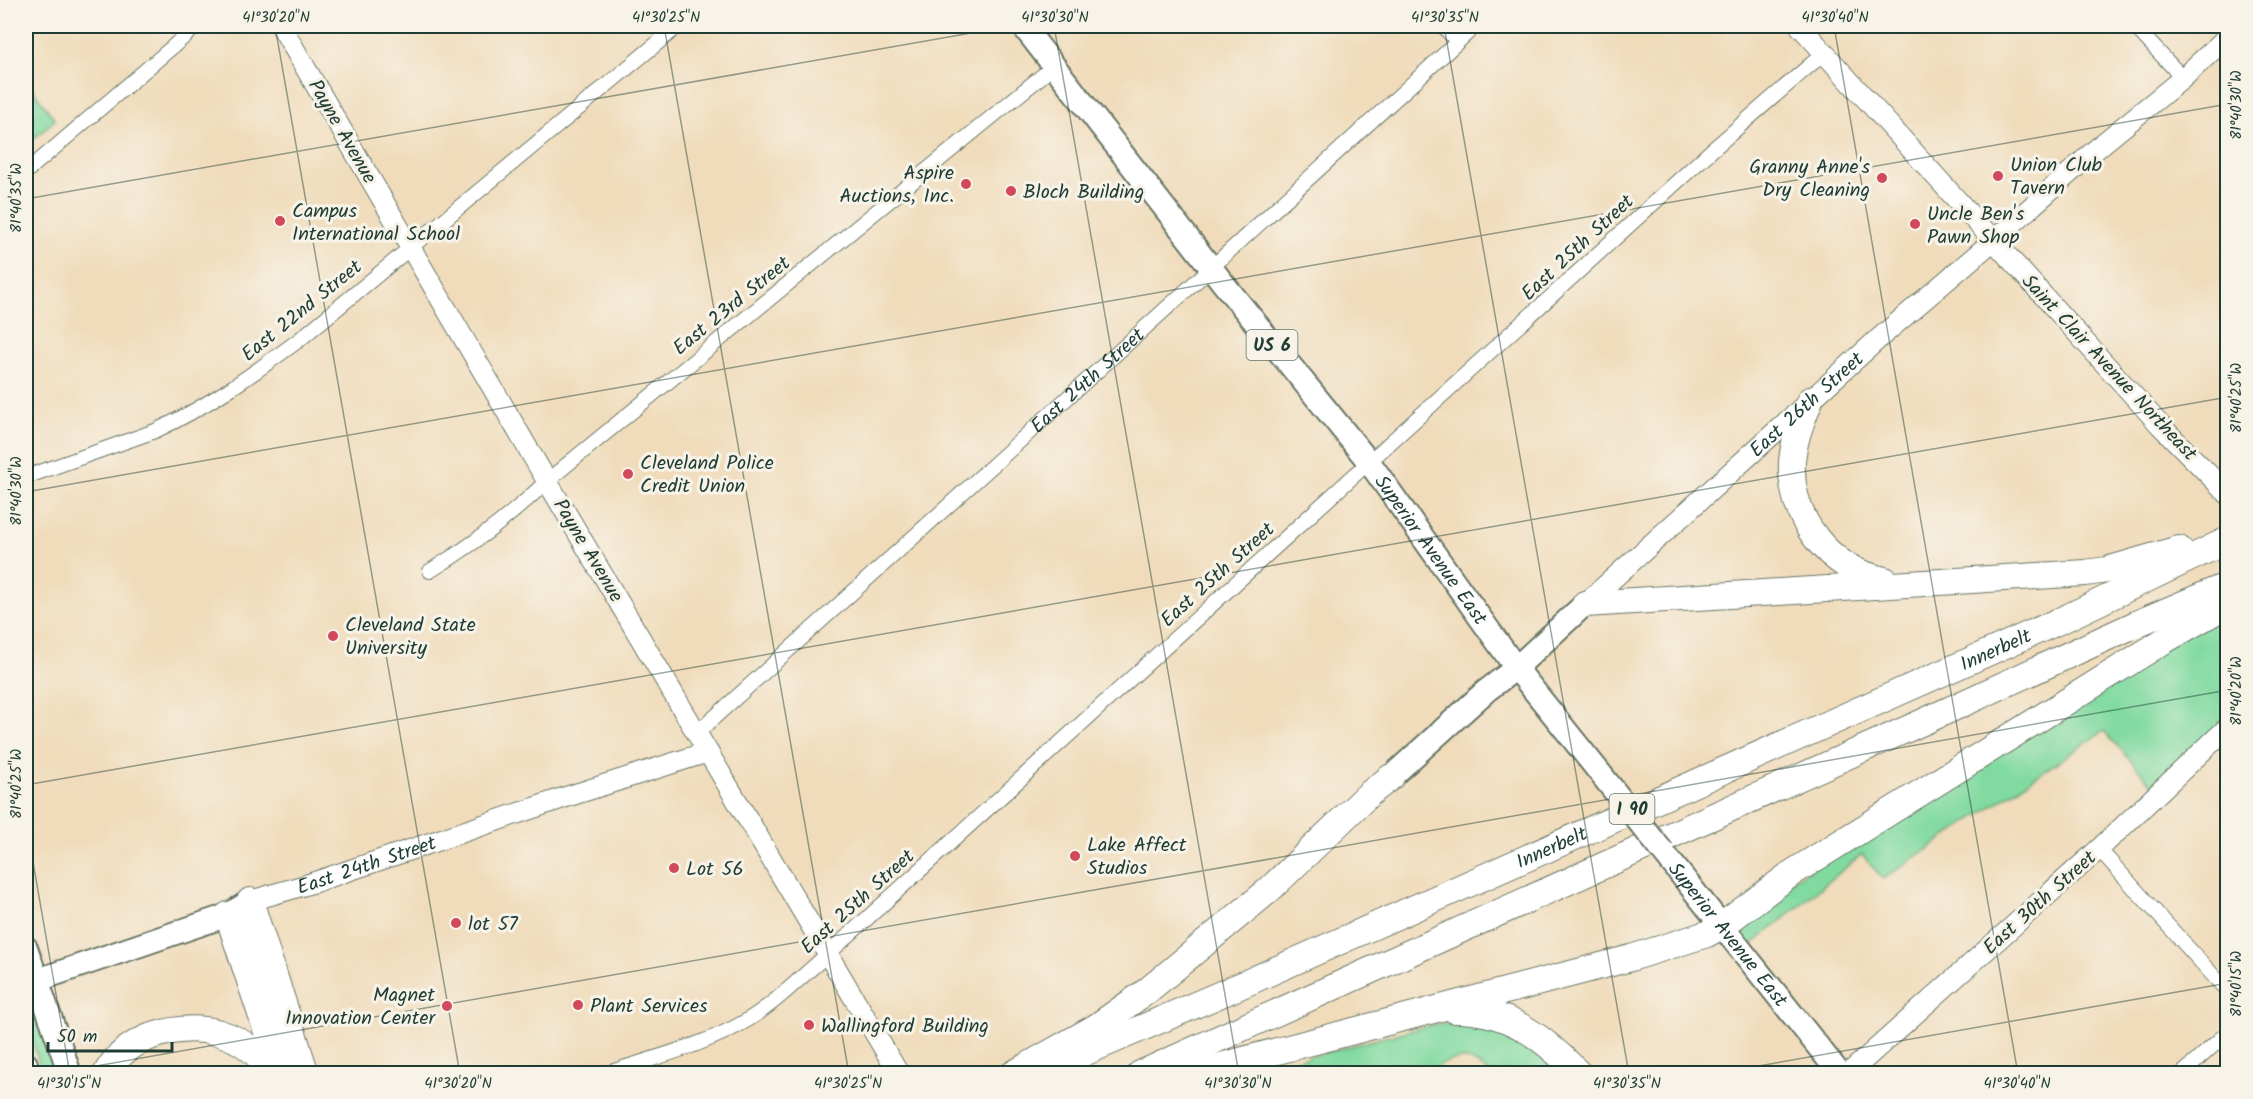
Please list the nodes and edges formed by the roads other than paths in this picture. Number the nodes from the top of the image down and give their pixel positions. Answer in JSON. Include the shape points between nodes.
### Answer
{"nodes":[{"id":1,"x":197,"y":26,"type":"edge"},
{"id":2,"x":281,"y":26,"type":"edge"},
{"id":3,"x":678,"y":26,"type":"edge"},
{"id":4,"x":1023,"y":26,"type":"edge"},
{"id":5,"x":1443,"y":26,"type":"edge"},
{"id":6,"x":1475,"y":26,"type":"edge"},
{"id":7,"x":1800,"y":26,"type":"edge"},
{"id":8,"x":2134,"y":26,"type":"edge"},
{"id":9,"x":2227,"y":36,"type":"edge"},
{"id":10,"x":1457,"y":41,"type":"junction"},
{"id":11,"x":1824,"y":52,"type":"junction"},
{"id":12,"x":1054,"y":66,"type":"junction"},
{"id":13,"x":2182,"y":78,"type":"junction"},
{"id":14,"x":26,"y":172,"type":"edge"},
{"id":15,"x":1994,"y":240,"type":"junction"},
{"id":16,"x":411,"y":246,"type":"junction"},
{"id":17,"x":1211,"y":268,"type":"junction"},
{"id":18,"x":1810,"y":400,"type":"junction"},
{"id":19,"x":1369,"y":462,"type":"junction"},
{"id":20,"x":26,"y":477,"type":"edge"},
{"id":21,"x":548,"y":481,"type":"junction"},
{"id":22,"x":2228,"y":494,"type":"edge"},
{"id":23,"x":2228,"y":533,"type":"edge"},
{"id":24,"x":2228,"y":540,"type":"edge"},
{"id":25,"x":430,"y":572,"type":"dead end"},
{"id":26,"x":1909,"y":585,"type":"junction"},
{"id":27,"x":2228,"y":585,"type":"edge"},
{"id":28,"x":1584,"y":604,"type":"junction"},
{"id":29,"x":2228,"y":604,"type":"edge"},
{"id":30,"x":1516,"y":668,"type":"junction"},
{"id":31,"x":2228,"y":727,"type":"edge"},
{"id":32,"x":697,"y":733,"type":"junction"},
{"id":33,"x":708,"y":752,"type":"junction"},
{"id":34,"x":1390,"y":777,"type":"joint"},
{"id":35,"x":2098,"y":849,"type":"junction"},
{"id":36,"x":250,"y":901,"type":"junction"},
{"id":37,"x":228,"y":915,"type":"junction"},
{"id":38,"x":1723,"y":925,"type":"junction"},
{"id":39,"x":26,"y":948,"type":"edge"},
{"id":40,"x":828,"y":954,"type":"junction"},
{"id":41,"x":31,"y":982,"type":"edge"},
{"id":42,"x":2228,"y":992,"type":"edge"},
{"id":43,"x":1431,"y":1010,"type":"junction"},
{"id":44,"x":2228,"y":1032,"type":"edge"},
{"id":45,"x":26,"y":1064,"type":"edge"},
{"id":46,"x":899,"y":1073,"type":"edge"},
{"id":47,"x":29,"y":1074,"type":"edge"},
{"id":48,"x":70,"y":1074,"type":"edge"},
{"id":49,"x":106,"y":1074,"type":"edge"},
{"id":50,"x":272,"y":1074,"type":"edge"},
{"id":51,"x":281,"y":1074,"type":"edge"},
{"id":52,"x":306,"y":1074,"type":"edge"},
{"id":53,"x":605,"y":1074,"type":"edge"},
{"id":54,"x":1013,"y":1074,"type":"edge"},
{"id":55,"x":1035,"y":1074,"type":"edge"},
{"id":56,"x":1140,"y":1074,"type":"edge"},
{"id":57,"x":1191,"y":1074,"type":"edge"},
{"id":58,"x":1448,"y":1074,"type":"edge"},
{"id":59,"x":1460,"y":1074,"type":"edge"},
{"id":60,"x":1579,"y":1074,"type":"edge"},
{"id":61,"x":1840,"y":1074,"type":"edge"},
{"id":62,"x":1848,"y":1074,"type":"edge"},
{"id":63,"x":2182,"y":1074,"type":"edge"}],
"edges":[{"from":1,"to":14,"type":"street"},
{"from":2,"to":16,"type":"street","name":"Payne Avenue"},
{"from":3,"to":16,"type":"street","name":"East 22nd Street"},
{"from":4,"to":12,"type":"main road","name":"Superior Avenue East","number":"US 6"},
{"from":5,"to":10,"type":"street"},
{"from":6,"to":10,"type":"street","name":"East 24th Street"},
{"from":7,"to":11,"type":"street","name":"Saint Clair Avenue Northeast"},
{"from":8,"to":13,"type":"street"},
{"from":9,"to":13,"type":"street","name":"East 26th Street"},
{"from":10,"to":17,"type":"street","name":"East 24th Street"},
{"from":11,"to":15,"type":"street","name":"Saint Clair Avenue Northeast"},
{"from":11,"to":19,"type":"street","name":"East 25th Street"},
{"from":12,"to":17,"type":"main road","name":"Superior Avenue East","number":"US 6"},
{"from":12,"to":21,"type":"street","name":"East 23rd Street"},
{"from":13,"to":15,"type":"street","name":"East 26th Street"},
{"from":15,"to":18,"type":"street","name":"East 26th Street"},
{"from":15,"to":22,"type":"street","name":"Saint Clair Avenue Northeast","via":[[2160,425]]},
{"from":16,"to":20,"type":"street","name":"East 22nd Street","via":[[299,340],[218,398],[155,431]]},
{"from":16,"to":21,"type":"street","name":"Payne Avenue"},
{"from":17,"to":19,"type":"main road","name":"Superior Avenue East","number":"US 6"},
{"from":17,"to":32,"type":"street","name":"East 24th Street"},
{"from":18,"to":26,"type":"highway","via":[[1792,460],[1793,484],[1806,524],[1819,544],[1853,570],[1871,578]]},
{"from":18,"to":28,"type":"street","name":"East 26th Street"},
{"from":19,"to":30,"type":"main road","name":"Superior Avenue East","number":"US 6"},
{"from":19,"to":40,"type":"street","name":"East 25th Street"},
{"from":21,"to":25,"type":"street","name":"East 23rd Street","via":[[483,537]]},
{"from":21,"to":32,"type":"street","name":"Payne Avenue"},
{"from":23,"to":26,"type":"highway","via":[[2107,570]]},
{"from":24,"to":55,"type":"highway","name":"Innerbelt","number":"I 90","via":[[2068,616]]},
{"from":26,"to":28,"type":"highway"},
{"from":27,"to":56,"type":"highway","name":"Innerbelt","number":"I 90"},
{"from":28,"to":30,"type":"main road","name":"East 26th Street"},
{"from":29,"to":38,"type":"highway","via":[[1792,873]]},
{"from":30,"to":34,"type":"main road","name":"East 26th Street"},
{"from":30,"to":38,"type":"main road","name":"Superior Avenue East","number":"US 6","bridge":true},
{"from":31,"to":35,"type":"street","name":"East 30th Street"},
{"from":32,"to":33,"type":"street","name":"Payne Avenue"},
{"from":33,"to":36,"type":"street","name":"East 24th Street"},
{"from":33,"to":40,"type":"street","name":"Payne Avenue"},
{"from":34,"to":54,"type":"highway","via":[[1269,890],[1148,991],[1096,1027]]},
{"from":35,"to":42,"type":"street"},
{"from":35,"to":62,"type":"street","name":"East 30th Street"},
{"from":36,"to":37,"type":"main road","name":"East 24th Street"},
{"from":36,"to":52,"type":"highway"},
{"from":37,"to":41,"type":"main road","name":"East 24th Street"},
{"from":37,"to":51,"type":"highway"},
{"from":38,"to":43,"type":"highway","via":[[1662,949]]},
{"from":38,"to":61,"type":"main road","name":"Superior Avenue East","number":"US 6"},
{"from":39,"to":41,"type":"main road"},
{"from":40,"to":46,"type":"street","name":"Payne Avenue"},
{"from":40,"to":53,"type":"street","name":"East 25th Street","via":[[747,1020],[711,1038]]},
{"from":41,"to":48,"type":"main road","via":[[47,1003]]},
{"from":43,"to":57,"type":"highway"},
{"from":43,"to":60,"type":"highway","via":[[1470,1010],[1514,1023],[1536,1034]]},
{"from":44,"to":63,"type":"street"},
{"from":45,"to":47,"type":"main road"},
{"from":49,"to":50,"type":"highway","via":[[125,1051],[139,1042],[190,1028],[214,1031],[244,1044]]},
{"from":58,"to":59,"type":"street"}]}
